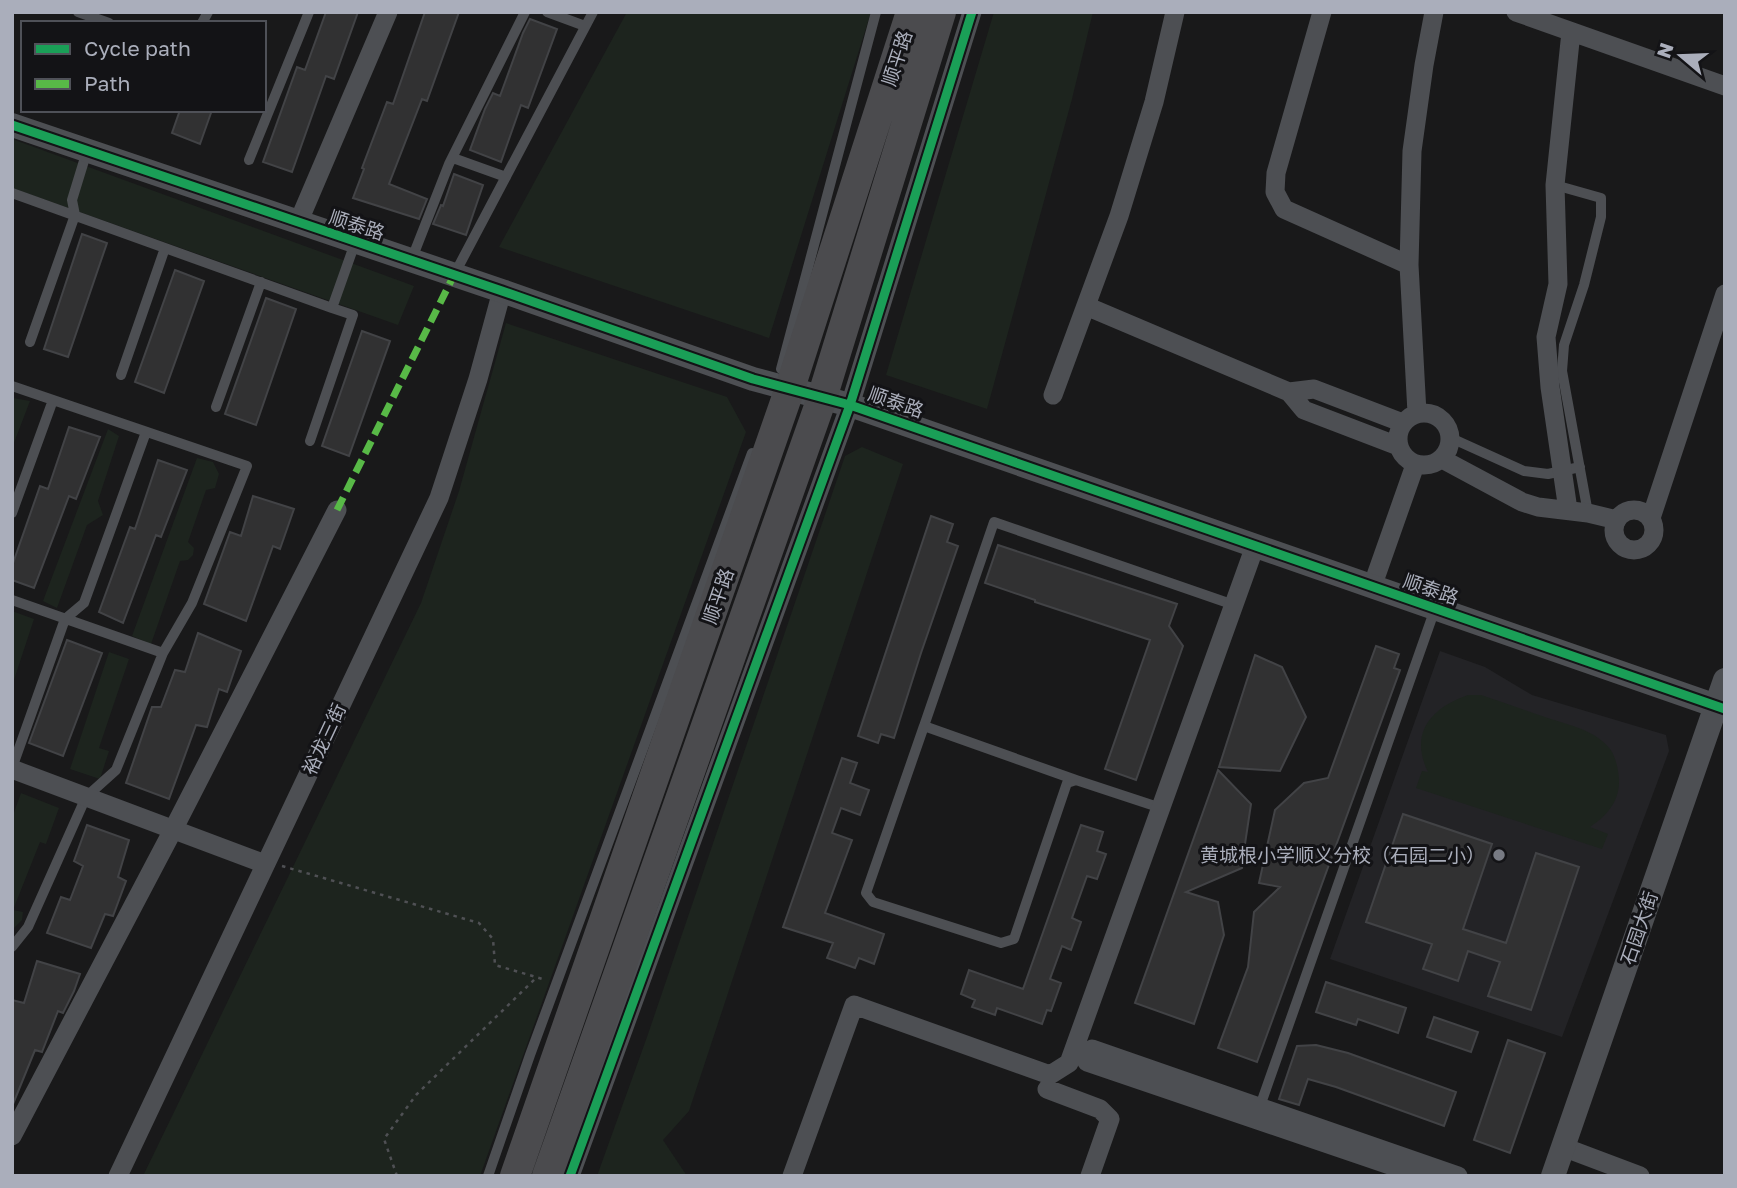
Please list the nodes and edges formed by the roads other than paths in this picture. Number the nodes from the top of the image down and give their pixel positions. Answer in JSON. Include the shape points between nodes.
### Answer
{"nodes":[{"id":1,"x":78,"y":12,"type":"edge"},
{"id":2,"x":309,"y":12,"type":"edge"},
{"id":3,"x":388,"y":12,"type":"edge"},
{"id":4,"x":526,"y":12,"type":"edge"},
{"id":5,"x":547,"y":12,"type":"edge"},
{"id":6,"x":593,"y":12,"type":"edge"},
{"id":7,"x":876,"y":12,"type":"edge"},
{"id":8,"x":911,"y":12,"type":"edge"},
{"id":9,"x":941,"y":12,"type":"edge"},
{"id":10,"x":972,"y":12,"type":"edge"},
{"id":11,"x":1175,"y":12,"type":"edge"},
{"id":12,"x":1322,"y":12,"type":"edge"},
{"id":13,"x":1434,"y":12,"type":"edge"},
{"id":14,"x":1516,"y":12,"type":"edge"},
{"id":15,"x":103,"y":19,"type":"edge"},
{"id":16,"x":585,"y":26,"type":"junction"},
{"id":17,"x":1571,"y":32,"type":"junction"},
{"id":18,"x":1725,"y":86,"type":"edge"},
{"id":19,"x":12,"y":125,"type":"edge"},
{"id":20,"x":87,"y":151,"type":"junction"},
{"id":21,"x":453,"y":158,"type":"junction"},
{"id":22,"x":248,"y":160,"type":"dead end"},
{"id":23,"x":506,"y":177,"type":"junction"},
{"id":24,"x":1555,"y":185,"type":"junction"},
{"id":25,"x":12,"y":193,"type":"edge"},
{"id":26,"x":75,"y":215,"type":"junction"},
{"id":27,"x":298,"y":223,"type":"junction"},
{"id":28,"x":356,"y":243,"type":"junction"},
{"id":29,"x":165,"y":248,"type":"junction"},
{"id":30,"x":411,"y":261,"type":"junction"},
{"id":31,"x":1409,"y":265,"type":"junction"},
{"id":32,"x":454,"y":275,"type":"junction"},
{"id":33,"x":261,"y":282,"type":"junction"},
{"id":34,"x":502,"y":291,"type":"junction"},
{"id":35,"x":1725,"y":294,"type":"edge"},
{"id":36,"x":1086,"y":306,"type":"junction"},
{"id":37,"x":332,"y":308,"type":"junction"},
{"id":38,"x":30,"y":342,"type":"dead end"},
{"id":39,"x":121,"y":375,"type":"dead end"},
{"id":40,"x":12,"y":386,"type":"edge"},
{"id":41,"x":780,"y":391,"type":"junction"},
{"id":42,"x":1289,"y":392,"type":"junction"},
{"id":43,"x":1053,"y":395,"type":"dead end"},
{"id":44,"x":53,"y":400,"type":"junction"},
{"id":45,"x":836,"y":401,"type":"junction"},
{"id":46,"x":216,"y":407,"type":"dead end"},
{"id":47,"x":1410,"y":418,"type":"junction"},
{"id":48,"x":146,"y":432,"type":"junction"},
{"id":49,"x":758,"y":437,"type":"dead end"},
{"id":50,"x":1451,"y":438,"type":"junction"},
{"id":51,"x":310,"y":441,"type":"dead end"},
{"id":52,"x":1398,"y":446,"type":"junction"},
{"id":53,"x":1442,"y":459,"type":"junction"},
{"id":54,"x":1415,"y":465,"type":"junction"},
{"id":55,"x":1571,"y":469,"type":"junction"},
{"id":56,"x":337,"y":510,"type":"dead end"},
{"id":57,"x":1568,"y":510,"type":"junction"},
{"id":58,"x":12,"y":513,"type":"edge"},
{"id":59,"x":1588,"y":513,"type":"junction"},
{"id":60,"x":1651,"y":518,"type":"junction"},
{"id":61,"x":1617,"y":520,"type":"junction"},
{"id":62,"x":1255,"y":546,"type":"junction"},
{"id":63,"x":1371,"y":586,"type":"junction"},
{"id":64,"x":12,"y":600,"type":"edge"},
{"id":65,"x":1234,"y":605,"type":"junction"},
{"id":66,"x":1435,"y":608,"type":"junction"},
{"id":67,"x":65,"y":619,"type":"junction"},
{"id":68,"x":163,"y":653,"type":"junction"},
{"id":69,"x":1725,"y":680,"type":"edge"},
{"id":70,"x":1720,"y":708,"type":"edge"},
{"id":71,"x":924,"y":726,"type":"junction"},
{"id":72,"x":12,"y":768,"type":"edge"},
{"id":73,"x":1076,"y":780,"type":"junction"},
{"id":74,"x":86,"y":797,"type":"junction"},
{"id":75,"x":1161,"y":808,"type":"junction"},
{"id":76,"x":173,"y":830,"type":"junction"},
{"id":77,"x":265,"y":864,"type":"junction"},
{"id":78,"x":12,"y":947,"type":"edge"},
{"id":79,"x":1090,"y":1056,"type":"dead end"},
{"id":80,"x":1047,"y":1089,"type":"dead end"},
{"id":81,"x":1257,"y":1113,"type":"junction"},
{"id":82,"x":12,"y":1136,"type":"edge"},
{"id":83,"x":1563,"y":1147,"type":"junction"},
{"id":84,"x":118,"y":1176,"type":"edge"},
{"id":85,"x":488,"y":1176,"type":"edge"},
{"id":86,"x":515,"y":1176,"type":"edge"},
{"id":87,"x":547,"y":1176,"type":"edge"},
{"id":88,"x":570,"y":1176,"type":"edge"},
{"id":89,"x":792,"y":1176,"type":"edge"},
{"id":90,"x":1090,"y":1176,"type":"edge"},
{"id":91,"x":1422,"y":1176,"type":"edge"},
{"id":92,"x":1458,"y":1176,"type":"edge"},
{"id":93,"x":1553,"y":1176,"type":"edge"},
{"id":94,"x":1640,"y":1176,"type":"edge"}],
"edges":[{"from":1,"to":15,"type":"lane"},
{"from":2,"to":22,"type":"lane"},
{"from":3,"to":27,"type":"street"},
{"from":4,"to":21,"type":"lane"},
{"from":5,"to":16,"type":"lane"},
{"from":6,"to":16,"type":"lane"},
{"from":7,"to":41,"type":"lane"},
{"from":8,"to":41,"type":"main road","name":"顺平路"},
{"from":9,"to":45,"type":"main road","name":"顺平路"},
{"from":10,"to":45,"type":"street"},
{"from":11,"to":36,"type":"street","via":[[1154,102]]},
{"from":12,"to":31,"type":"street","via":[[1276,173],[1275,192],[1284,209]]},
{"from":13,"to":31,"type":"street","via":[[1412,151]]},
{"from":14,"to":17,"type":"street"},
{"from":16,"to":23,"type":"lane"},
{"from":17,"to":18,"type":"street"},
{"from":17,"to":24,"type":"street"},
{"from":19,"to":20,"type":"street","name":"顺泰路"},
{"from":20,"to":26,"type":"lane","via":[[72,200]]},
{"from":20,"to":27,"type":"street","name":"顺泰路"},
{"from":21,"to":23,"type":"lane"},
{"from":21,"to":30,"type":"lane"},
{"from":23,"to":32,"type":"lane"},
{"from":24,"to":55,"type":"street","via":[[1558,285],[1546,337],[1550,387]]},
{"from":24,"to":55,"type":"lane","via":[[1601,198],[1601,217],[1584,285],[1564,345]]},
{"from":25,"to":26,"type":"lane"},
{"from":26,"to":29,"type":"lane"},
{"from":26,"to":38,"type":"lane"},
{"from":27,"to":28,"type":"street","name":"顺泰路"},
{"from":28,"to":30,"type":"street","name":"顺泰路"},
{"from":28,"to":37,"type":"lane"},
{"from":29,"to":33,"type":"lane"},
{"from":29,"to":39,"type":"lane"},
{"from":30,"to":32,"type":"street","name":"顺泰路"},
{"from":31,"to":47,"type":"street"},
{"from":32,"to":34,"type":"street","name":"顺泰路"},
{"from":33,"to":37,"type":"lane"},
{"from":33,"to":46,"type":"lane"},
{"from":34,"to":41,"type":"street","name":"顺泰路"},
{"from":34,"to":77,"type":"street","name":"裕龙三街","via":[[439,498]]},
{"from":35,"to":60,"type":"street"},
{"from":36,"to":42,"type":"street"},
{"from":36,"to":43,"type":"street"},
{"from":37,"to":51,"type":"lane","via":[[353,315]]},
{"from":40,"to":44,"type":"lane"},
{"from":41,"to":45,"type":"street","name":"顺泰路"},
{"from":41,"to":86,"type":"main road","name":"顺平路"},
{"from":42,"to":47,"type":"street","via":[[1314,389]]},
{"from":42,"to":52,"type":"street","via":[[1304,410]]},
{"from":44,"to":48,"type":"lane"},
{"from":44,"to":58,"type":"lane"},
{"from":45,"to":62,"type":"street","name":"顺泰路"},
{"from":45,"to":87,"type":"main road","name":"顺平路"},
{"from":45,"to":88,"type":"street"},
{"from":47,"to":50,"type":"street","via":[[1427,412],[1436,415]]},
{"from":47,"to":52,"type":"street","via":[[1397,438]]},
{"from":48,"to":67,"type":"lane","via":[[84,603]]},
{"from":48,"to":68,"type":"lane","via":[[247,466],[192,603]]},
{"from":49,"to":85,"type":"lane"},
{"from":50,"to":53,"type":"street"},
{"from":50,"to":55,"type":"lane","via":[[1524,471],[1548,474]]},
{"from":52,"to":54,"type":"street"},
{"from":53,"to":54,"type":"street"},
{"from":53,"to":57,"type":"street","via":[[1522,502]]},
{"from":54,"to":63,"type":"street"},
{"from":55,"to":57,"type":"street"},
{"from":55,"to":59,"type":"lane"},
{"from":56,"to":76,"type":"street"},
{"from":57,"to":59,"type":"street"},
{"from":59,"to":61,"type":"street"},
{"from":60,"to":61,"type":"street","via":[[1629,510]]},
{"from":60,"to":61,"type":"street","via":[[1653,537],[1640,550],[1622,546],[1614,529]]},
{"from":62,"to":63,"type":"street","name":"顺泰路"},
{"from":62,"to":65,"type":"street"},
{"from":63,"to":66,"type":"street","name":"顺泰路"},
{"from":64,"to":67,"type":"lane"},
{"from":65,"to":71,"type":"lane","via":[[995,522]]},
{"from":65,"to":75,"type":"street"},
{"from":66,"to":70,"type":"street","name":"顺泰路"},
{"from":66,"to":81,"type":"lane"},
{"from":67,"to":68,"type":"lane"},
{"from":67,"to":72,"type":"lane"},
{"from":68,"to":74,"type":"lane","via":[[116,770]]},
{"from":69,"to":70,"type":"street","name":"石园大街"},
{"from":70,"to":83,"type":"street","name":"石园大街"},
{"from":71,"to":73,"type":"lane"},
{"from":71,"to":73,"type":"lane","via":[[866,893],[873,902],[1001,943],[1014,939],[1067,783]]},
{"from":72,"to":74,"type":"street"},
{"from":73,"to":75,"type":"lane"},
{"from":74,"to":76,"type":"street"},
{"from":74,"to":78,"type":"lane","via":[[28,927]]},
{"from":75,"to":89,"type":"street","via":[[1069,1063],[1050,1075],[854,1005]]},
{"from":76,"to":77,"type":"street"},
{"from":76,"to":82,"type":"street"},
{"from":77,"to":84,"type":"street","name":"裕龙三街"},
{"from":79,"to":81,"type":"street"},
{"from":80,"to":90,"type":"street","via":[[1100,1109],[1110,1119]]},
{"from":81,"to":91,"type":"street"},
{"from":81,"to":92,"type":"street"},
{"from":83,"to":93,"type":"street","name":"石园大街"},
{"from":83,"to":94,"type":"street"}]}
